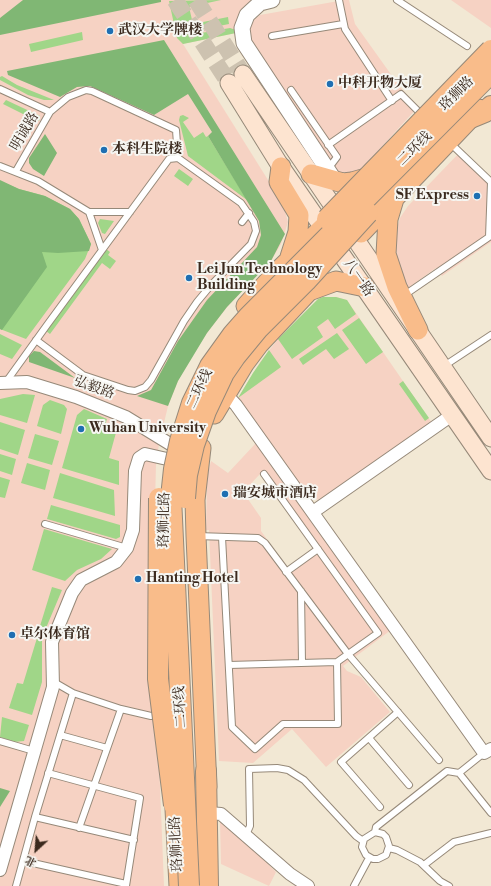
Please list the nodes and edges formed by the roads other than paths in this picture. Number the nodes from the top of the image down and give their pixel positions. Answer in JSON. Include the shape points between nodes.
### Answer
{"nodes":[{"id":1,"x":269,"y":0,"type":"edge"},
{"id":2,"x":339,"y":0,"type":"edge"},
{"id":3,"x":397,"y":0,"type":"edge"},
{"id":4,"x":343,"y":24,"type":"junction"},
{"id":5,"x":272,"y":36,"type":"dead end"},
{"id":6,"x":467,"y":46,"type":"dead end"},
{"id":7,"x":491,"y":50,"type":"edge"},
{"id":8,"x":491,"y":61,"type":"edge"},
{"id":9,"x":491,"y":74,"type":"edge"},
{"id":10,"x":0,"y":89,"type":"edge"},
{"id":11,"x":291,"y":90,"type":"dead end"},
{"id":12,"x":491,"y":90,"type":"edge"},
{"id":13,"x":491,"y":96,"type":"edge"},
{"id":14,"x":392,"y":100,"type":"junction"},
{"id":15,"x":491,"y":106,"type":"edge"},
{"id":16,"x":50,"y":112,"type":"junction"},
{"id":17,"x":468,"y":119,"type":"junction"},
{"id":18,"x":429,"y":122,"type":"junction"},
{"id":19,"x":448,"y":140,"type":"junction"},
{"id":20,"x":328,"y":145,"type":"junction"},
{"id":21,"x":178,"y":158,"type":"junction"},
{"id":22,"x":0,"y":166,"type":"edge"},
{"id":23,"x":281,"y":167,"type":"junction"},
{"id":24,"x":16,"y":171,"type":"junction"},
{"id":25,"x":324,"y":175,"type":"junction"},
{"id":26,"x":374,"y":175,"type":"junction"},
{"id":27,"x":491,"y":182,"type":"edge"},
{"id":28,"x":395,"y":196,"type":"junction"},
{"id":29,"x":89,"y":212,"type":"junction"},
{"id":30,"x":130,"y":212,"type":"junction"},
{"id":31,"x":338,"y":212,"type":"junction"},
{"id":32,"x":248,"y":213,"type":"junction"},
{"id":33,"x":242,"y":222,"type":"dead end"},
{"id":34,"x":322,"y":228,"type":"junction"},
{"id":35,"x":356,"y":239,"type":"junction"},
{"id":36,"x":102,"y":250,"type":"junction"},
{"id":37,"x":342,"y":255,"type":"junction"},
{"id":38,"x":289,"y":261,"type":"junction"},
{"id":39,"x":280,"y":283,"type":"junction"},
{"id":40,"x":365,"y":287,"type":"junction"},
{"id":41,"x":309,"y":290,"type":"junction"},
{"id":42,"x":402,"y":297,"type":"junction"},
{"id":43,"x":418,"y":330,"type":"junction"},
{"id":44,"x":491,"y":335,"type":"edge"},
{"id":45,"x":36,"y":340,"type":"junction"},
{"id":46,"x":443,"y":366,"type":"junction"},
{"id":47,"x":3,"y":383,"type":"edge"},
{"id":48,"x":225,"y":393,"type":"junction"},
{"id":49,"x":452,"y":415,"type":"junction"},
{"id":50,"x":185,"y":426,"type":"junction"},
{"id":51,"x":491,"y":438,"type":"edge"},
{"id":52,"x":169,"y":451,"type":"junction"},
{"id":53,"x":491,"y":471,"type":"edge"},
{"id":54,"x":264,"y":474,"type":"dead end"},
{"id":55,"x":313,"y":512,"type":"junction"},
{"id":56,"x":45,"y":524,"type":"dead end"},
{"id":57,"x":196,"y":536,"type":"junction"},
{"id":58,"x":222,"y":537,"type":"junction"},
{"id":59,"x":127,"y":548,"type":"junction"},
{"id":60,"x":318,"y":549,"type":"junction"},
{"id":61,"x":286,"y":572,"type":"junction"},
{"id":62,"x":301,"y":591,"type":"junction"},
{"id":63,"x":199,"y":603,"type":"junction"},
{"id":64,"x":165,"y":607,"type":"junction"},
{"id":65,"x":348,"y":654,"type":"junction"},
{"id":66,"x":337,"y":662,"type":"junction"},
{"id":67,"x":302,"y":663,"type":"junction"},
{"id":68,"x":229,"y":665,"type":"junction"},
{"id":69,"x":54,"y":682,"type":"junction"},
{"id":70,"x":73,"y":693,"type":"junction"},
{"id":71,"x":121,"y":709,"type":"junction"},
{"id":72,"x":398,"y":712,"type":"junction"},
{"id":73,"x":151,"y":716,"type":"dead end"},
{"id":74,"x":60,"y":735,"type":"junction"},
{"id":75,"x":369,"y":738,"type":"junction"},
{"id":76,"x":0,"y":741,"type":"edge"},
{"id":77,"x":107,"y":748,"type":"junction"},
{"id":78,"x":34,"y":751,"type":"junction"},
{"id":79,"x":488,"y":751,"type":"edge"},
{"id":80,"x":439,"y":760,"type":"dead end"},
{"id":81,"x":206,"y":771,"type":"junction"},
{"id":82,"x":48,"y":773,"type":"junction"},
{"id":83,"x":459,"y":773,"type":"junction"},
{"id":84,"x":409,"y":785,"type":"dead end"},
{"id":85,"x":94,"y":786,"type":"junction"},
{"id":86,"x":380,"y":807,"type":"dead end"},
{"id":87,"x":491,"y":812,"type":"edge"},
{"id":88,"x":175,"y":813,"type":"junction"},
{"id":89,"x":209,"y":814,"type":"junction"},
{"id":90,"x":35,"y":817,"type":"junction"},
{"id":91,"x":79,"y":828,"type":"junction"},
{"id":92,"x":375,"y":832,"type":"junction"},
{"id":93,"x":491,"y":833,"type":"edge"},
{"id":94,"x":246,"y":835,"type":"junction"},
{"id":95,"x":5,"y":836,"type":"edge"},
{"id":96,"x":134,"y":840,"type":"junction"},
{"id":97,"x":363,"y":841,"type":"junction"},
{"id":98,"x":389,"y":848,"type":"junction"},
{"id":99,"x":369,"y":858,"type":"junction"},
{"id":100,"x":24,"y":861,"type":"junction"},
{"id":101,"x":424,"y":864,"type":"junction"},
{"id":102,"x":0,"y":870,"type":"edge"},
{"id":103,"x":126,"y":885,"type":"edge"},
{"id":104,"x":16,"y":886,"type":"edge"},
{"id":105,"x":179,"y":886,"type":"edge"},
{"id":106,"x":189,"y":886,"type":"edge"},
{"id":107,"x":202,"y":886,"type":"edge"},
{"id":108,"x":208,"y":886,"type":"edge"},
{"id":109,"x":211,"y":886,"type":"edge"},
{"id":110,"x":308,"y":886,"type":"edge"},
{"id":111,"x":354,"y":886,"type":"edge"},
{"id":112,"x":449,"y":886,"type":"edge"}],
"edges":[{"from":1,"to":25,"type":"street","via":[[255,6],[245,19],[242,32],[244,43]]},
{"from":2,"to":4,"type":"lane"},
{"from":3,"to":6,"type":"lane"},
{"from":4,"to":5,"type":"lane"},
{"from":4,"to":14,"type":"lane"},
{"from":7,"to":39,"type":"highway","bridge":true,"via":[[336,209],[291,262]]},
{"from":8,"to":18,"type":"main road","name":"珞狮路"},
{"from":9,"to":39,"type":"highway","name":"二环线","bridge":true},
{"from":10,"to":16,"type":"lane","name":"明诚路"},
{"from":11,"to":20,"type":"lane"},
{"from":12,"to":107,"type":"highway","name":"二环线","bridge":true,"via":[[397,182],[243,346],[216,388],[198,430],[190,460],[185,498]]},
{"from":13,"to":17,"type":"main road","name":"珞狮路"},
{"from":14,"to":18,"type":"lane","via":[[401,94]]},
{"from":14,"to":20,"type":"lane"},
{"from":15,"to":17,"type":"highway","via":[[485,112]]},
{"from":16,"to":21,"type":"lane","via":[[68,97],[83,90],[92,91],[176,130]]},
{"from":16,"to":24,"type":"lane","name":"明诚路"},
{"from":17,"to":19,"type":"main road","name":"珞狮路"},
{"from":18,"to":26,"type":"main road","name":"珞狮路"},
{"from":19,"to":27,"type":"lane"},
{"from":19,"to":28,"type":"main road","name":"珞狮路"},
{"from":20,"to":25,"type":"lane","via":[[337,157]]},
{"from":21,"to":30,"type":"lane","via":[[169,159]]},
{"from":21,"to":32,"type":"lane","via":[[241,203]]},
{"from":22,"to":24,"type":"lane"},
{"from":23,"to":25,"type":"main road","name":"八一路","via":[[236,79]]},
{"from":23,"to":34,"type":"main road","name":"八一路"},
{"from":23,"to":38,"type":"main road","via":[[279,182],[299,215],[298,232]]},
{"from":24,"to":29,"type":"lane","via":[[49,187]]},
{"from":25,"to":26,"type":"main road","via":[[352,182]]},
{"from":25,"to":31,"type":"main road","name":"八一路"},
{"from":26,"to":31,"type":"main road","name":"珞狮路"},
{"from":27,"to":42,"type":"lane","via":[[489,237]]},
{"from":28,"to":35,"type":"main road","name":"珞狮路"},
{"from":28,"to":42,"type":"main road","via":[[388,219],[386,254]]},
{"from":29,"to":30,"type":"lane"},
{"from":29,"to":36,"type":"lane"},
{"from":30,"to":36,"type":"lane"},
{"from":31,"to":34,"type":"main road","name":"珞狮北路"},
{"from":31,"to":35,"type":"main road","name":"八一路"},
{"from":32,"to":33,"type":"lane"},
{"from":32,"to":45,"type":"lane","via":[[255,225],[253,241],[193,308],[145,387],[135,391],[128,390],[83,375]]},
{"from":34,"to":37,"type":"main road","name":"八一路"},
{"from":34,"to":38,"type":"main road","name":"珞狮北路"},
{"from":35,"to":37,"type":"main road"},
{"from":35,"to":43,"type":"main road","name":"八一路"},
{"from":36,"to":45,"type":"lane"},
{"from":37,"to":40,"type":"main road","name":"八一路"},
{"from":37,"to":41,"type":"main road"},
{"from":38,"to":52,"type":"main road","name":"珞狮北路","via":[[240,314],[209,355],[186,402]]},
{"from":39,"to":50,"type":"highway","name":"二环线","bridge":true,"via":[[233,334],[210,366]]},
{"from":40,"to":41,"type":"main road","via":[[336,281]]},
{"from":40,"to":49,"type":"main road","name":"八一路"},
{"from":41,"to":48,"type":"main road","via":[[259,344]]},
{"from":42,"to":43,"type":"main road"},
{"from":43,"to":46,"type":"main road","name":"八一路"},
{"from":44,"to":46,"type":"lane"},
{"from":45,"to":47,"type":"lane"},
{"from":46,"to":51,"type":"main road","name":"八一路"},
{"from":47,"to":52,"type":"street","name":"弘毅路","via":[[27,382],[114,411]]},
{"from":48,"to":55,"type":"street"},
{"from":48,"to":57,"type":"main road","via":[[209,423],[201,451],[195,500]]},
{"from":49,"to":53,"type":"main road","name":"八一路"},
{"from":49,"to":55,"type":"street"},
{"from":50,"to":88,"type":"highway","bridge":true,"via":[[175,437],[162,480],[158,528],[158,679]]},
{"from":50,"to":106,"type":"highway","name":"二环线","bridge":true,"via":[[174,469],[171,504]]},
{"from":52,"to":59,"type":"street","via":[[145,454],[138,461],[135,471],[133,530]]},
{"from":52,"to":64,"type":"main road","name":"珞狮北路"},
{"from":54,"to":60,"type":"lane"},
{"from":55,"to":79,"type":"street"},
{"from":56,"to":59,"type":"lane"},
{"from":57,"to":58,"type":"lane"},
{"from":57,"to":63,"type":"main road"},
{"from":58,"to":61,"type":"lane","via":[[258,538],[265,543]]},
{"from":58,"to":68,"type":"lane"},
{"from":59,"to":69,"type":"street","via":[[116,562],[81,580],[74,588],[52,642]]},
{"from":60,"to":61,"type":"lane"},
{"from":60,"to":65,"type":"lane","via":[[378,633]]},
{"from":61,"to":62,"type":"lane"},
{"from":62,"to":65,"type":"lane"},
{"from":62,"to":67,"type":"lane"},
{"from":63,"to":64,"type":"main road"},
{"from":63,"to":81,"type":"main road"},
{"from":64,"to":88,"type":"main road","name":"珞狮北路"},
{"from":65,"to":66,"type":"lane"},
{"from":65,"to":72,"type":"lane"},
{"from":66,"to":67,"type":"lane"},
{"from":66,"to":68,"type":"lane","via":[[338,724],[283,724],[256,749],[232,726]]},
{"from":67,"to":68,"type":"lane"},
{"from":69,"to":70,"type":"lane"},
{"from":69,"to":78,"type":"street"},
{"from":70,"to":71,"type":"lane"},
{"from":70,"to":74,"type":"lane"},
{"from":71,"to":73,"type":"lane"},
{"from":71,"to":77,"type":"lane"},
{"from":72,"to":75,"type":"lane"},
{"from":72,"to":80,"type":"lane"},
{"from":74,"to":77,"type":"lane"},
{"from":74,"to":82,"type":"lane"},
{"from":75,"to":84,"type":"lane"},
{"from":75,"to":86,"type":"lane","via":[[341,762]]},
{"from":76,"to":78,"type":"lane"},
{"from":77,"to":85,"type":"lane"},
{"from":78,"to":95,"type":"street"},
{"from":79,"to":83,"type":"lane"},
{"from":81,"to":89,"type":"main road"},
{"from":81,"to":108,"type":"highway"},
{"from":82,"to":85,"type":"lane"},
{"from":82,"to":90,"type":"lane"},
{"from":83,"to":87,"type":"lane"},
{"from":83,"to":92,"type":"lane","via":[[444,773],[376,827]]},
{"from":85,"to":91,"type":"lane"},
{"from":85,"to":96,"type":"lane","via":[[140,798]]},
{"from":88,"to":105,"type":"main road","name":"珞狮北路"},
{"from":89,"to":94,"type":"street","via":[[221,814]]},
{"from":89,"to":109,"type":"main road"},
{"from":90,"to":91,"type":"lane"},
{"from":90,"to":100,"type":"lane"},
{"from":91,"to":96,"type":"lane"},
{"from":92,"to":97,"type":"lane","via":[[367,835]]},
{"from":92,"to":98,"type":"lane","via":[[386,837]]},
{"from":93,"to":101,"type":"lane","via":[[454,842]]},
{"from":94,"to":97,"type":"lane","via":[[250,826],[249,769],[277,768],[288,770],[304,780]]},
{"from":94,"to":110,"type":"street","via":[[290,874]]},
{"from":95,"to":102,"type":"street"},
{"from":96,"to":103,"type":"lane"},
{"from":97,"to":99,"type":"lane","via":[[363,851]]},
{"from":98,"to":99,"type":"lane","via":[[382,858]]},
{"from":98,"to":101,"type":"lane"},
{"from":99,"to":111,"type":"lane"},
{"from":100,"to":103,"type":"lane"},
{"from":100,"to":104,"type":"lane"},
{"from":101,"to":112,"type":"lane","via":[[440,881]]}]}
